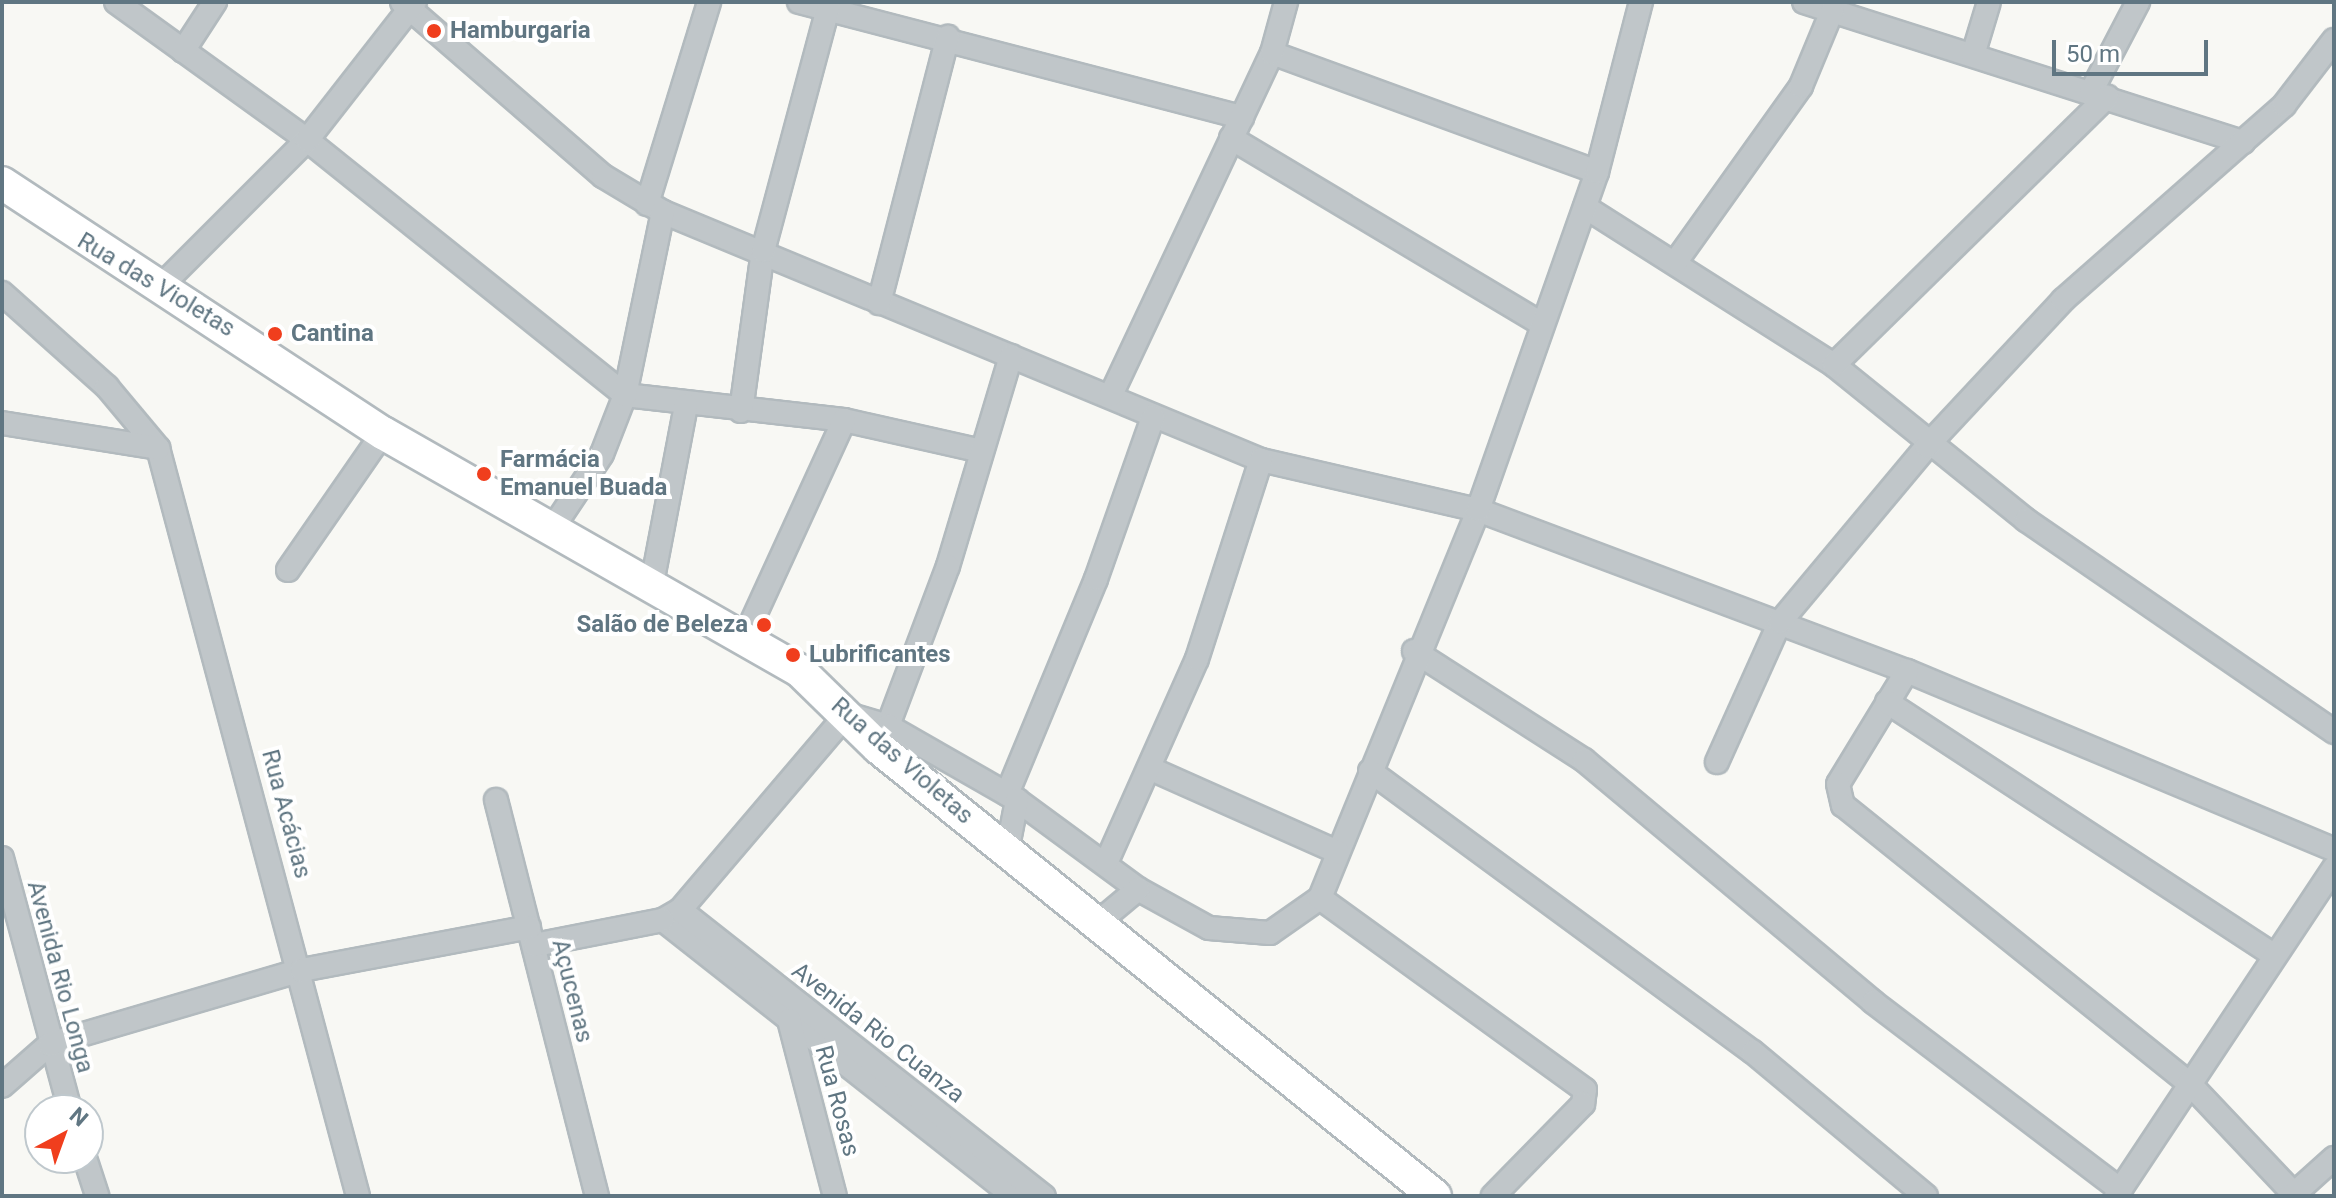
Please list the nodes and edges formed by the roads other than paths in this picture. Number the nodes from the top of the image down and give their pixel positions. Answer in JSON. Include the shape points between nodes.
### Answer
{"nodes":[{"id":1,"x":116,"y":2,"type":"edge"},
{"id":2,"x":215,"y":2,"type":"edge"},
{"id":3,"x":709,"y":2,"type":"edge"},
{"id":4,"x":799,"y":2,"type":"edge"},
{"id":5,"x":1286,"y":2,"type":"edge"},
{"id":6,"x":1641,"y":2,"type":"edge"},
{"id":7,"x":1804,"y":2,"type":"edge"},
{"id":8,"x":1989,"y":2,"type":"edge"},
{"id":9,"x":2138,"y":2,"type":"edge"},
{"id":10,"x":409,"y":4,"type":"edge"},
{"id":11,"x":828,"y":8,"type":"junction"},
{"id":12,"x":1832,"y":11,"type":"junction"},
{"id":13,"x":948,"y":37,"type":"junction"},
{"id":14,"x":2334,"y":40,"type":"edge"},
{"id":15,"x":183,"y":51,"type":"junction"},
{"id":16,"x":1272,"y":53,"type":"junction"},
{"id":17,"x":1973,"y":55,"type":"junction"},
{"id":18,"x":2099,"y":94,"type":"junction"},
{"id":19,"x":1242,"y":117,"type":"junction"},
{"id":20,"x":1231,"y":138,"type":"junction"},
{"id":21,"x":307,"y":140,"type":"junction"},
{"id":22,"x":2243,"y":142,"type":"junction"},
{"id":23,"x":1597,"y":172,"type":"junction"},
{"id":24,"x":2,"y":183,"type":"edge"},
{"id":25,"x":1585,"y":207,"type":"junction"},
{"id":26,"x":655,"y":208,"type":"junction"},
{"id":27,"x":763,"y":251,"type":"junction"},
{"id":28,"x":1677,"y":260,"type":"junction"},
{"id":29,"x":158,"y":289,"type":"junction"},
{"id":30,"x":2,"y":293,"type":"edge"},
{"id":31,"x":879,"y":303,"type":"junction"},
{"id":32,"x":1542,"y":324,"type":"junction"},
{"id":33,"x":1011,"y":356,"type":"junction"},
{"id":34,"x":1834,"y":365,"type":"junction"},
{"id":35,"x":625,"y":395,"type":"junction"},
{"id":36,"x":1111,"y":395,"type":"junction"},
{"id":37,"x":686,"y":405,"type":"junction"},
{"id":38,"x":741,"y":411,"type":"junction"},
{"id":39,"x":1153,"y":417,"type":"junction"},
{"id":40,"x":844,"y":420,"type":"junction"},
{"id":41,"x":2,"y":423,"type":"edge"},
{"id":42,"x":383,"y":433,"type":"junction"},
{"id":43,"x":1927,"y":446,"type":"junction"},
{"id":44,"x":158,"y":448,"type":"junction"},
{"id":45,"x":982,"y":451,"type":"junction"},
{"id":46,"x":1261,"y":460,"type":"junction"},
{"id":47,"x":1478,"y":510,"type":"junction"},
{"id":48,"x":552,"y":529,"type":"junction"},
{"id":49,"x":288,"y":570,"type":"dead end"},
{"id":50,"x":651,"y":589,"type":"junction"},
{"id":51,"x":1780,"y":622,"type":"junction"},
{"id":52,"x":743,"y":641,"type":"junction"},
{"id":53,"x":1414,"y":651,"type":"junction"},
{"id":54,"x":1907,"y":671,"type":"junction"},
{"id":55,"x":1887,"y":702,"type":"junction"},
{"id":56,"x":847,"y":714,"type":"junction"},
{"id":57,"x":2334,"y":732,"type":"edge"},
{"id":58,"x":884,"y":737,"type":"junction"},
{"id":59,"x":1717,"y":762,"type":"dead end"},
{"id":60,"x":1149,"y":768,"type":"junction"},
{"id":61,"x":1370,"y":771,"type":"junction"},
{"id":62,"x":1012,"y":797,"type":"junction"},
{"id":63,"x":496,"y":800,"type":"dead end"},
{"id":64,"x":2334,"y":850,"type":"edge"},
{"id":65,"x":1007,"y":852,"type":"junction"},
{"id":66,"x":1338,"y":852,"type":"junction"},
{"id":67,"x":2,"y":858,"type":"edge"},
{"id":68,"x":1107,"y":861,"type":"junction"},
{"id":69,"x":2334,"y":868,"type":"edge"},
{"id":70,"x":1138,"y":889,"type":"junction"},
{"id":71,"x":1320,"y":898,"type":"junction"},
{"id":72,"x":6,"y":902,"type":"edge"},
{"id":73,"x":671,"y":918,"type":"junction"},
{"id":74,"x":1095,"y":925,"type":"junction"},
{"id":75,"x":532,"y":936,"type":"junction"},
{"id":76,"x":2272,"y":954,"type":"junction"},
{"id":77,"x":302,"y":970,"type":"junction"},
{"id":78,"x":789,"y":1020,"type":"junction"},
{"id":79,"x":50,"y":1044,"type":"junction"},
{"id":80,"x":2189,"y":1083,"type":"junction"},
{"id":81,"x":2,"y":1086,"type":"edge"},
{"id":82,"x":65,"y":1094,"type":"edge"},
{"id":83,"x":2334,"y":1158,"type":"edge"},
{"id":84,"x":90,"y":1174,"type":"edge"},
{"id":85,"x":2118,"y":1193,"type":"edge"},
{"id":86,"x":2295,"y":1195,"type":"edge"},
{"id":87,"x":97,"y":1196,"type":"edge"},
{"id":88,"x":358,"y":1196,"type":"edge"},
{"id":89,"x":597,"y":1196,"type":"edge"},
{"id":90,"x":835,"y":1196,"type":"edge"},
{"id":91,"x":1014,"y":1196,"type":"edge"},
{"id":92,"x":1044,"y":1196,"type":"edge"},
{"id":93,"x":1435,"y":1196,"type":"edge"},
{"id":94,"x":1493,"y":1196,"type":"edge"},
{"id":95,"x":1926,"y":1196,"type":"edge"}],
"edges":[{"from":1,"to":15,"type":"street"},
{"from":2,"to":15,"type":"street"},
{"from":3,"to":26,"type":"street"},
{"from":4,"to":11,"type":"street"},
{"from":5,"to":16,"type":"street"},
{"from":6,"to":23,"type":"street"},
{"from":7,"to":12,"type":"street"},
{"from":8,"to":17,"type":"street"},
{"from":9,"to":18,"type":"street"},
{"from":10,"to":21,"type":"street"},
{"from":10,"to":26,"type":"street","via":[[603,176]]},
{"from":11,"to":13,"type":"street"},
{"from":11,"to":27,"type":"street"},
{"from":12,"to":17,"type":"street"},
{"from":12,"to":28,"type":"street","via":[[1801,86]]},
{"from":13,"to":19,"type":"street"},
{"from":13,"to":31,"type":"street"},
{"from":14,"to":22,"type":"street","via":[[2284,105]]},
{"from":15,"to":21,"type":"street"},
{"from":16,"to":19,"type":"street"},
{"from":16,"to":23,"type":"street"},
{"from":17,"to":18,"type":"street"},
{"from":18,"to":22,"type":"street"},
{"from":18,"to":34,"type":"street"},
{"from":19,"to":20,"type":"street"},
{"from":20,"to":32,"type":"street"},
{"from":20,"to":36,"type":"street"},
{"from":21,"to":29,"type":"street"},
{"from":21,"to":35,"type":"street"},
{"from":22,"to":43,"type":"street","via":[[2063,300]]},
{"from":23,"to":25,"type":"street"},
{"from":24,"to":29,"type":"street","name":"Rua das Violetas"},
{"from":25,"to":28,"type":"street"},
{"from":25,"to":32,"type":"street"},
{"from":26,"to":27,"type":"street"},
{"from":26,"to":35,"type":"street"},
{"from":27,"to":31,"type":"street"},
{"from":27,"to":38,"type":"street"},
{"from":28,"to":34,"type":"street"},
{"from":29,"to":42,"type":"street","name":"Rua das Violetas","via":[[218,320]]},
{"from":30,"to":44,"type":"street","via":[[107,387]]},
{"from":31,"to":33,"type":"street"},
{"from":32,"to":47,"type":"street"},
{"from":33,"to":36,"type":"street"},
{"from":33,"to":45,"type":"street"},
{"from":34,"to":43,"type":"street"},
{"from":35,"to":37,"type":"street"},
{"from":35,"to":48,"type":"street","via":[[602,454]]},
{"from":36,"to":39,"type":"street"},
{"from":37,"to":38,"type":"street"},
{"from":37,"to":50,"type":"street"},
{"from":38,"to":40,"type":"street"},
{"from":39,"to":46,"type":"street"},
{"from":39,"to":62,"type":"street"},
{"from":40,"to":45,"type":"street"},
{"from":40,"to":52,"type":"street"},
{"from":41,"to":44,"type":"street"},
{"from":42,"to":48,"type":"street","name":"Rua das Violetas"},
{"from":42,"to":49,"type":"street"},
{"from":43,"to":51,"type":"street"},
{"from":43,"to":57,"type":"street"},
{"from":44,"to":77,"type":"street","name":"Rua Acácias"},
{"from":45,"to":58,"type":"street"},
{"from":46,"to":47,"type":"street"},
{"from":46,"to":60,"type":"street","via":[[1223,589]]},
{"from":47,"to":51,"type":"street"},
{"from":47,"to":53,"type":"street"},
{"from":48,"to":50,"type":"street","name":"Rua das Violetas"},
{"from":50,"to":52,"type":"street","name":"Rua das Violetas"},
{"from":51,"to":54,"type":"street"},
{"from":51,"to":59,"type":"street"},
{"from":52,"to":56,"type":"street","name":"Rua das Violetas","via":[[800,671]]},
{"from":53,"to":61,"type":"street"},
{"from":53,"to":85,"type":"street","via":[[1584,760],[1873,1002]]},
{"from":54,"to":55,"type":"street"},
{"from":54,"to":64,"type":"street"},
{"from":55,"to":76,"type":"street"},
{"from":55,"to":80,"type":"street","via":[[1838,784],[1843,805]]},
{"from":56,"to":58,"type":"street","name":"Rua das Violetas"},
{"from":56,"to":73,"type":"street"},
{"from":58,"to":62,"type":"street"},
{"from":58,"to":65,"type":"street","name":"Rua das Violetas"},
{"from":60,"to":66,"type":"street"},
{"from":60,"to":68,"type":"street"},
{"from":61,"to":66,"type":"street"},
{"from":61,"to":95,"type":"street","via":[[1741,1043]]},
{"from":62,"to":65,"type":"street"},
{"from":62,"to":68,"type":"street"},
{"from":63,"to":75,"type":"street","name":"Açucenas"},
{"from":65,"to":74,"type":"street","name":"Rua das Violetas"},
{"from":66,"to":71,"type":"street"},
{"from":67,"to":72,"type":"street","name":"Avenida Rio Longa"},
{"from":68,"to":70,"type":"street"},
{"from":69,"to":76,"type":"street"},
{"from":70,"to":71,"type":"street","via":[[1209,928],[1241,936],[1270,933]]},
{"from":70,"to":74,"type":"street"},
{"from":71,"to":94,"type":"street","via":[[1585,1090],[1583,1104]]},
{"from":72,"to":79,"type":"street","name":"Avenida Rio Longa"},
{"from":73,"to":75,"type":"street"},
{"from":73,"to":78,"type":"street"},
{"from":73,"to":92,"type":"street","name":"Avenida Rio Cuanza"},
{"from":74,"to":93,"type":"street","name":"Rua das Violetas"},
{"from":75,"to":77,"type":"street"},
{"from":75,"to":89,"type":"street","name":"Açucenas"},
{"from":76,"to":80,"type":"street"},
{"from":77,"to":79,"type":"street"},
{"from":77,"to":88,"type":"street","name":"Rua Acácias"},
{"from":78,"to":90,"type":"street","name":"Rua Rosas"},
{"from":78,"to":91,"type":"street"},
{"from":79,"to":81,"type":"street"},
{"from":79,"to":82,"type":"street","name":"Avenida Rio Longa"},
{"from":80,"to":85,"type":"street"},
{"from":80,"to":86,"type":"street"},
{"from":83,"to":86,"type":"street"},
{"from":84,"to":87,"type":"street"}]}
